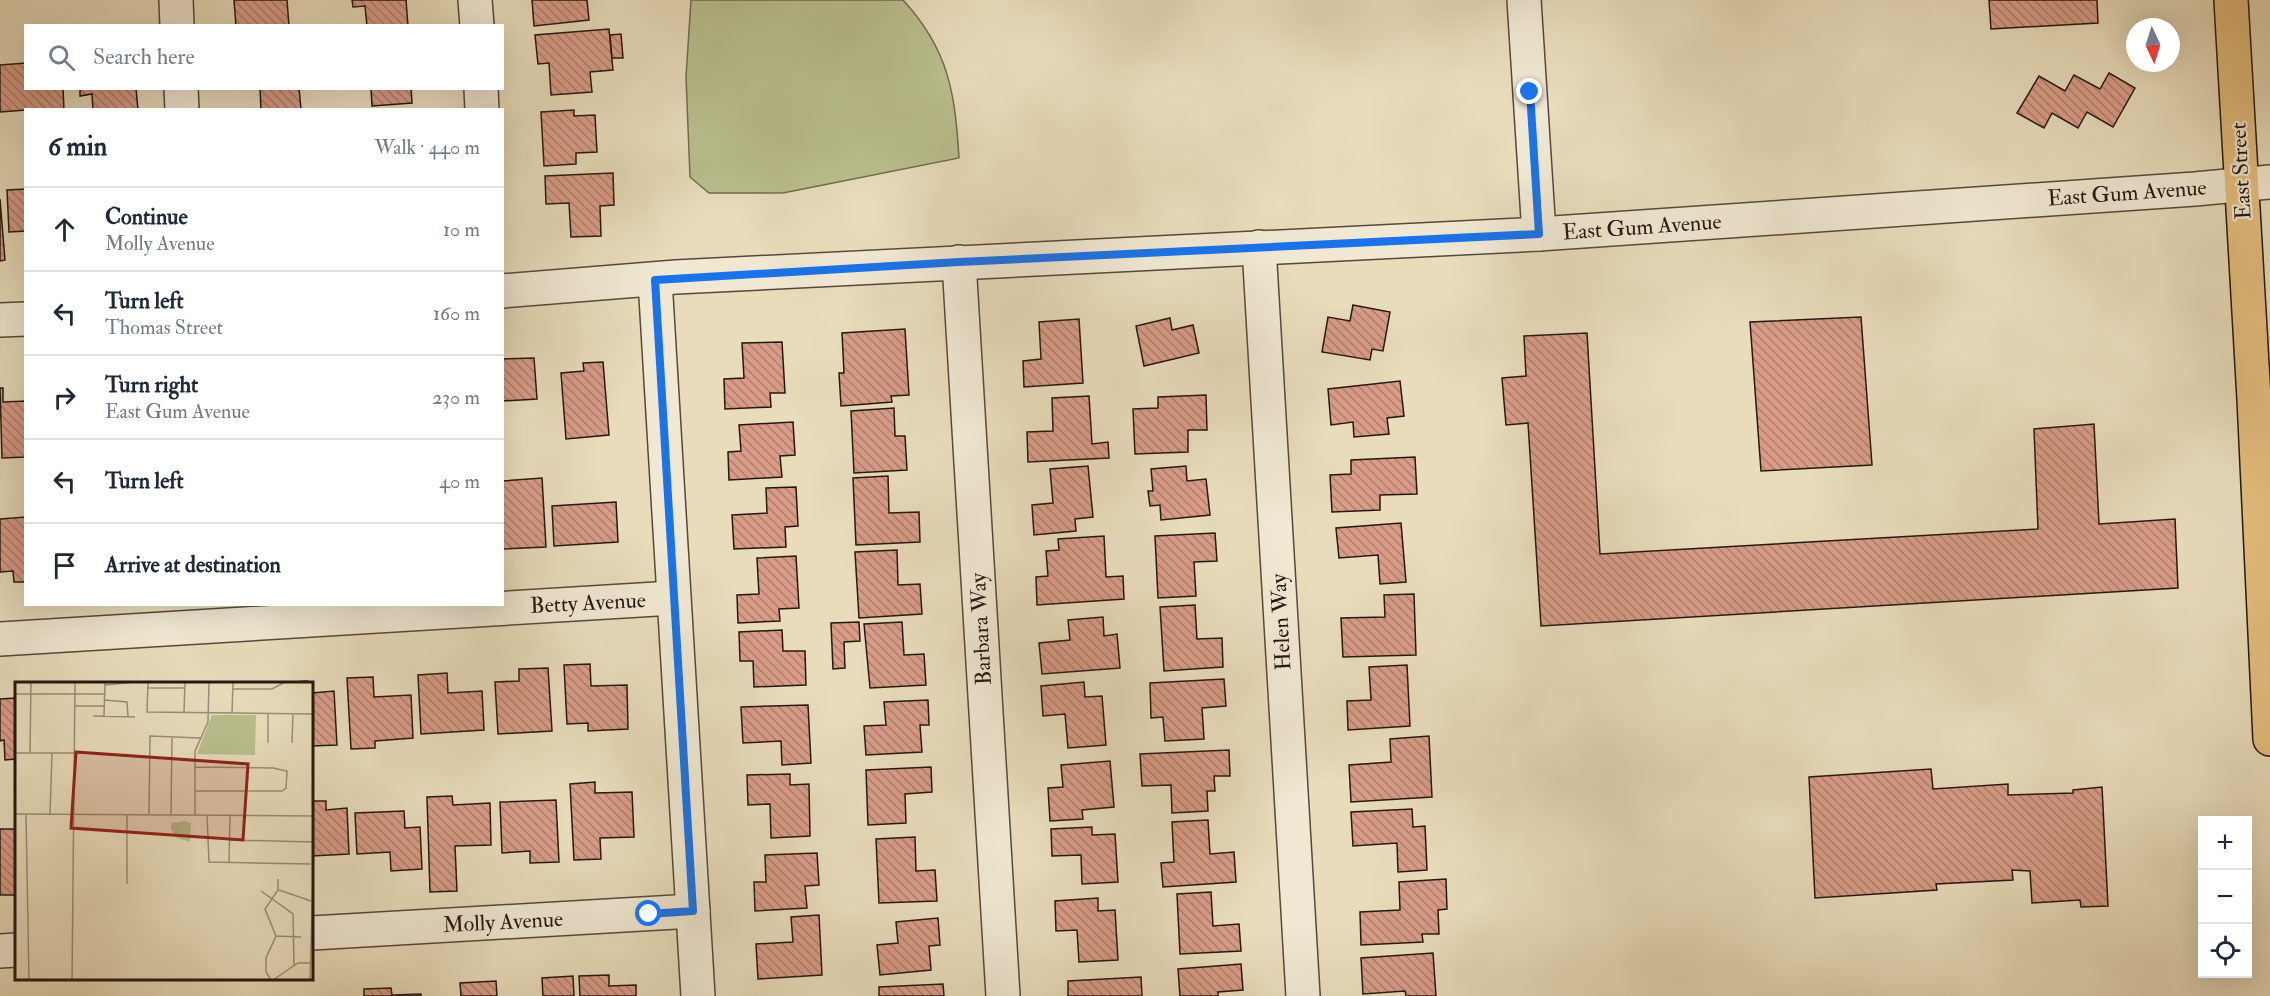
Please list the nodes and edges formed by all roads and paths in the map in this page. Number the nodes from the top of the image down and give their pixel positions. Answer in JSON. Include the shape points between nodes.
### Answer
{"nodes":[{"id":1,"x":176,"y":0,"type":"edge"},
{"id":2,"x":475,"y":0,"type":"edge"},
{"id":3,"x":1524,"y":0,"type":"edge"},
{"id":4,"x":2231,"y":0,"type":"edge"},
{"id":5,"x":177,"y":24,"type":"edge"},
{"id":6,"x":477,"y":24,"type":"edge"},
{"id":7,"x":181,"y":90,"type":"edge"},
{"id":8,"x":481,"y":90,"type":"edge"},
{"id":9,"x":182,"y":108,"type":"edge"},
{"id":10,"x":482,"y":108,"type":"edge"},
{"id":11,"x":2256,"y":183,"type":"edge"},
{"id":12,"x":1539,"y":234,"type":"junction"},
{"id":13,"x":1259,"y":248,"type":"junction"},
{"id":14,"x":959,"y":262,"type":"junction"},
{"id":15,"x":655,"y":280,"type":"junction"},
{"id":16,"x":504,"y":291,"type":"edge"},
{"id":17,"x":24,"y":319,"type":"edge"},
{"id":18,"x":0,"y":320,"type":"edge"},
{"id":19,"x":673,"y":598,"type":"junction"},
{"id":20,"x":0,"y":639,"type":"edge"},
{"id":21,"x":2270,"y":738,"type":"edge"},
{"id":22,"x":693,"y":911,"type":"junction"},
{"id":23,"x":314,"y":933,"type":"edge"},
{"id":24,"x":15,"y":950,"type":"edge"},
{"id":25,"x":0,"y":951,"type":"edge"},
{"id":26,"x":698,"y":996,"type":"edge"},
{"id":27,"x":1003,"y":996,"type":"edge"},
{"id":28,"x":1303,"y":996,"type":"edge"}],
"edges":[{"from":1,"to":5,"type":"street"},
{"from":2,"to":6,"type":"street"},
{"from":3,"to":12,"type":"street"},
{"from":4,"to":11,"type":"main road","name":"East Street"},
{"from":7,"to":9,"type":"street"},
{"from":8,"to":10,"type":"street"},
{"from":11,"to":12,"type":"street","name":"East Gum Avenue"},
{"from":11,"to":21,"type":"main road","name":"East Street"},
{"from":12,"to":13,"type":"street","name":"East Gum Avenue"},
{"from":13,"to":14,"type":"street","name":"East Gum Avenue"},
{"from":13,"to":28,"type":"street","name":"Helen Way"},
{"from":14,"to":15,"type":"street","name":"East Gum Avenue"},
{"from":14,"to":27,"type":"street","name":"Barbara Way"},
{"from":15,"to":16,"type":"street","name":"East Gum Avenue"},
{"from":15,"to":19,"type":"street"},
{"from":17,"to":18,"type":"street"},
{"from":19,"to":20,"type":"street","name":"Betty Avenue"},
{"from":19,"to":22,"type":"street"},
{"from":22,"to":23,"type":"street","name":"Molly Avenue"},
{"from":22,"to":26,"type":"street"},
{"from":24,"to":25,"type":"street"}]}
